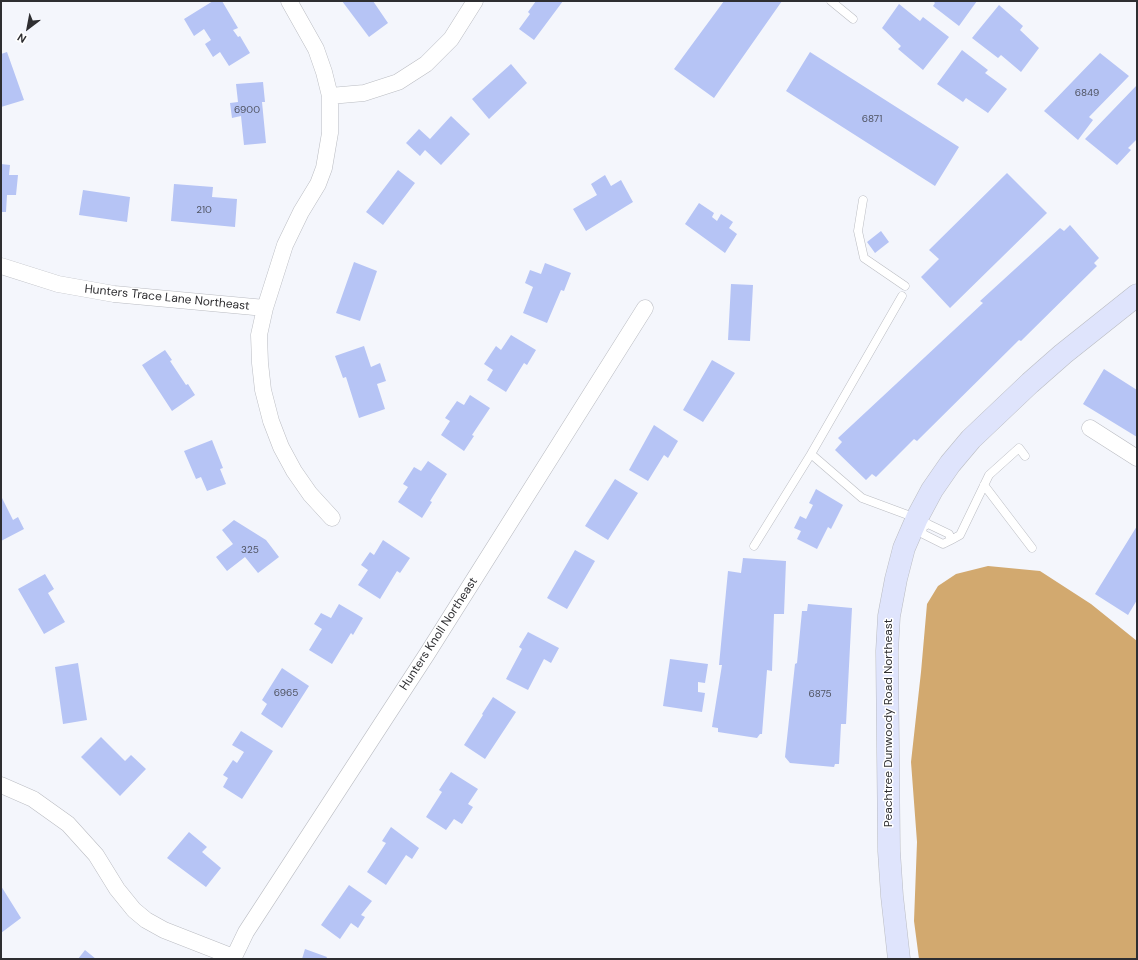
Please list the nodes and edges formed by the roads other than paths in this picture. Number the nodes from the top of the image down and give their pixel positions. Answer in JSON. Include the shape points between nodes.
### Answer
{"nodes":[{"id":1,"x":289,"y":1,"type":"edge"},
{"id":2,"x":475,"y":1,"type":"edge"},
{"id":3,"x":831,"y":1,"type":"edge"},
{"id":4,"x":853,"y":19,"type":"dead end"},
{"id":5,"x":330,"y":96,"type":"junction"},
{"id":6,"x":863,"y":200,"type":"dead end"},
{"id":7,"x":1,"y":266,"type":"edge"},
{"id":8,"x":905,"y":286,"type":"dead end"},
{"id":9,"x":902,"y":296,"type":"dead end"},
{"id":10,"x":1135,"y":303,"type":"edge"},
{"id":11,"x":265,"y":308,"type":"junction"},
{"id":12,"x":645,"y":308,"type":"dead end"},
{"id":13,"x":1090,"y":428,"type":"dead end"},
{"id":14,"x":811,"y":454,"type":"junction"},
{"id":15,"x":1025,"y":456,"type":"dead end"},
{"id":16,"x":1137,"y":458,"type":"edge"},
{"id":17,"x":984,"y":485,"type":"junction"},
{"id":18,"x":332,"y":518,"type":"dead end"},
{"id":19,"x":919,"y":523,"type":"junction"},
{"id":20,"x":951,"y":540,"type":"junction"},
{"id":21,"x":754,"y":546,"type":"dead end"},
{"id":22,"x":1032,"y":548,"type":"dead end"},
{"id":23,"x":1,"y":785,"type":"edge"},
{"id":24,"x":233,"y":958,"type":"edge"},
{"id":25,"x":899,"y":959,"type":"edge"}],
"edges":[{"from":1,"to":5,"type":"street","via":[[316,49]]},
{"from":2,"to":5,"type":"street","via":[[451,40],[426,64],[398,82],[364,93]]},
{"from":3,"to":4,"type":"lane"},
{"from":5,"to":11,"type":"street","via":[[330,133],[324,168],[285,245]]},
{"from":6,"to":8,"type":"lane","via":[[858,231],[864,258]]},
{"from":7,"to":11,"type":"street","name":"Hunters Trace Lane Northeast","via":[[58,284],[114,294]]},
{"from":9,"to":14,"type":"lane"},
{"from":10,"to":19,"type":"street","name":"Peachtree Dunwoody Road Northeast","via":[[1063,354],[971,439],[932,490]]},
{"from":11,"to":18,"type":"street","via":[[260,335],[260,363],[263,390],[271,421],[294,472]]},
{"from":12,"to":24,"type":"street","name":"Hunters Knoll Northeast","via":[[427,654],[246,932]]},
{"from":13,"to":16,"type":"street"},
{"from":14,"to":19,"type":"lane","via":[[862,498]]},
{"from":14,"to":21,"type":"lane"},
{"from":15,"to":17,"type":"lane","via":[[1019,448],[989,475]]},
{"from":17,"to":20,"type":"lane","via":[[960,535]]},
{"from":17,"to":22,"type":"lane"},
{"from":19,"to":20,"type":"lane","via":[[928,524],[949,534]]},
{"from":19,"to":20,"type":"lane","via":[[923,534],[943,544]]},
{"from":19,"to":25,"type":"street","name":"Peachtree Dunwoody Road Northeast","via":[[904,548],[896,579],[889,616],[887,651],[889,851]]},
{"from":23,"to":24,"type":"street","via":[[33,798],[68,824],[96,855],[117,889],[134,910],[146,920]]}]}
